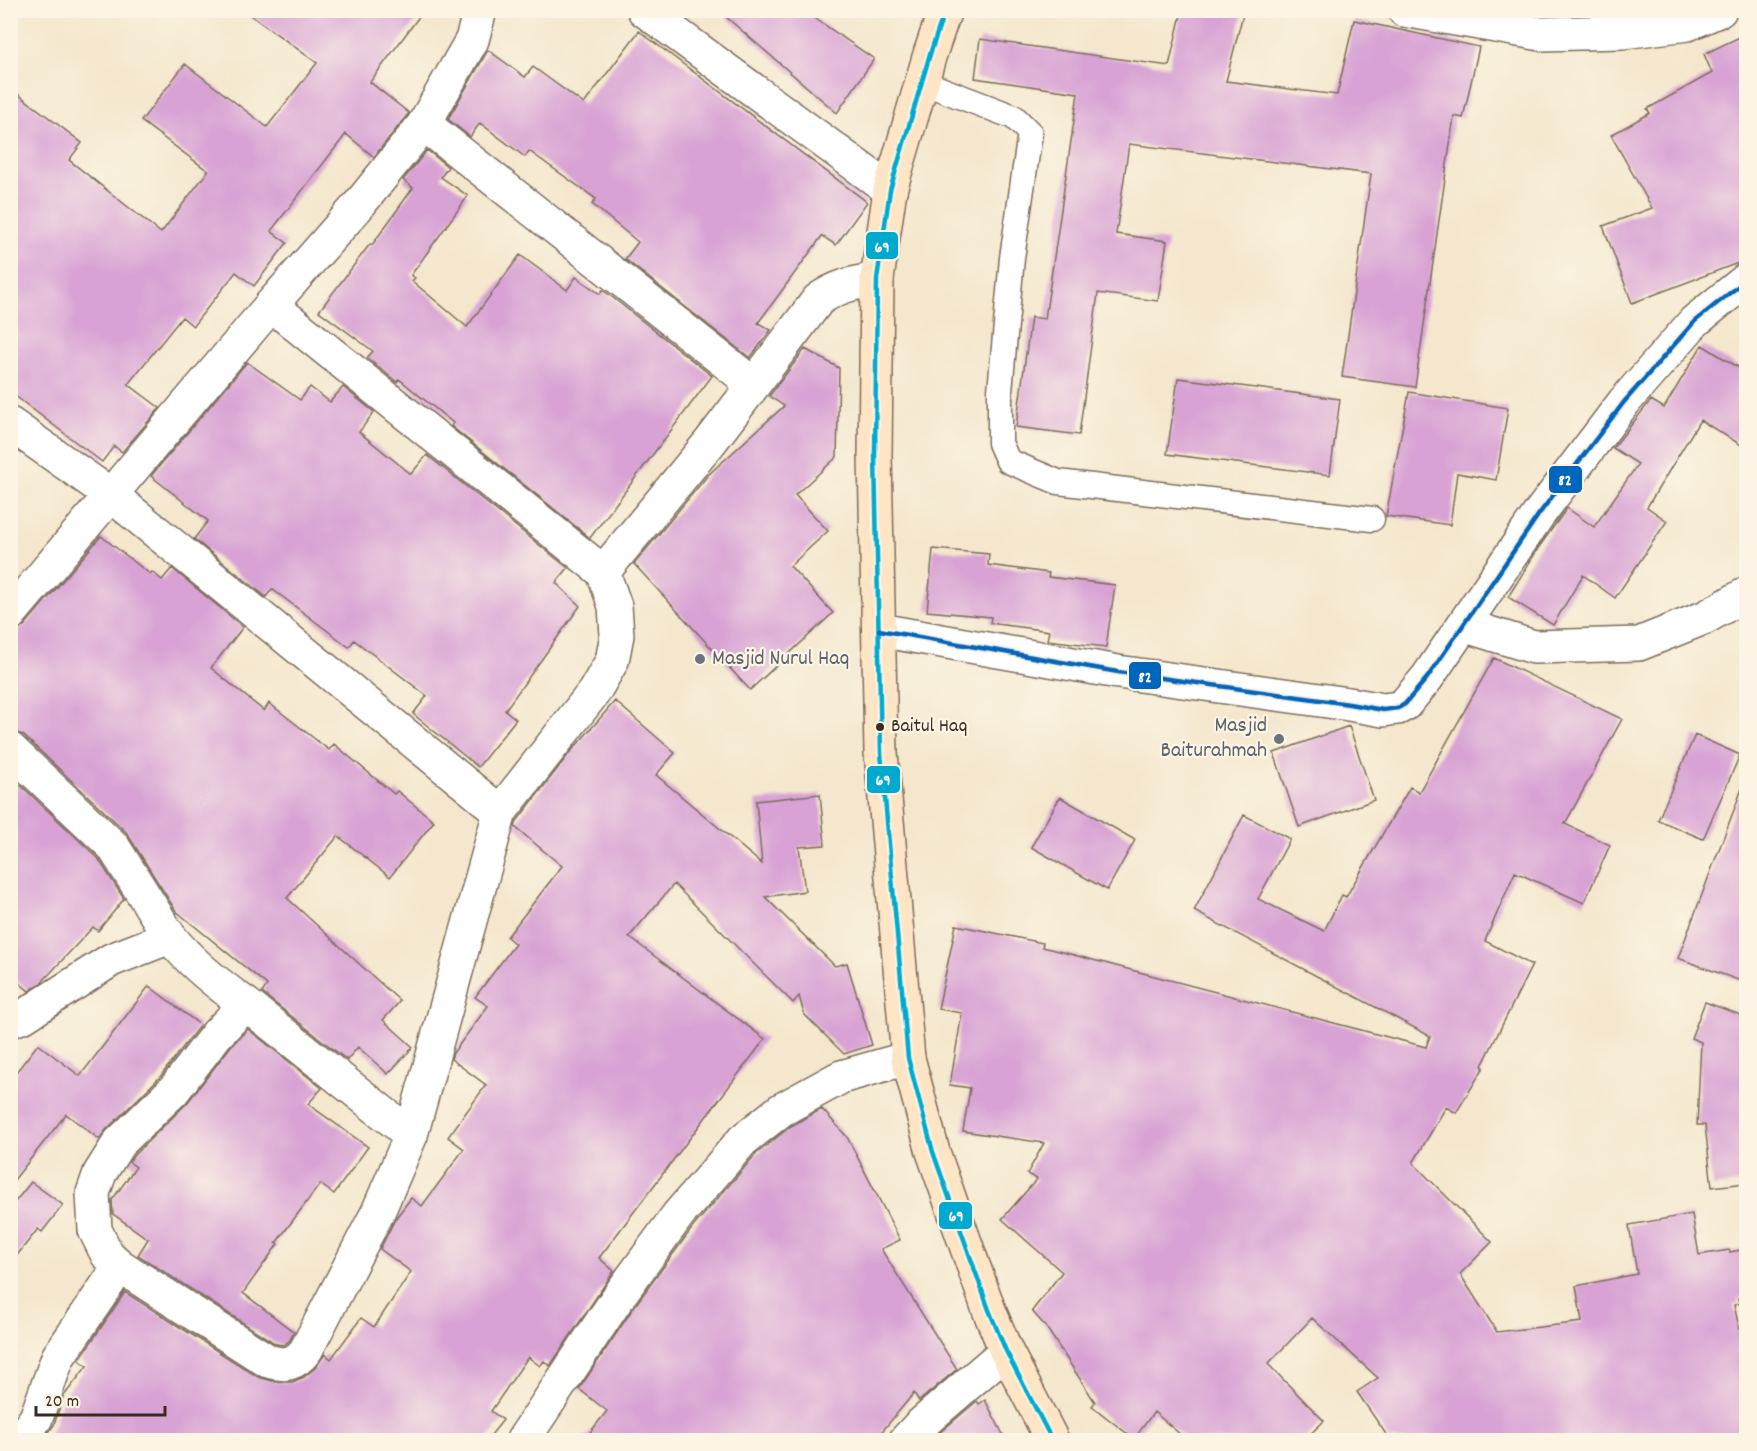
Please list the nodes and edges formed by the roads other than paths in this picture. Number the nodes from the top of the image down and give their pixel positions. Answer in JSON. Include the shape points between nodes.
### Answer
{"nodes":[{"id":1,"x":480,"y":10,"type":"edge"},
{"id":2,"x":644,"y":10,"type":"edge"},
{"id":3,"x":945,"y":10,"type":"edge"},
{"id":4,"x":1404,"y":10,"type":"edge"},
{"id":5,"x":1720,"y":10,"type":"edge"},
{"id":6,"x":922,"y":82,"type":"junction"},
{"id":7,"x":424,"y":124,"type":"junction"},
{"id":8,"x":890,"y":190,"type":"junction"},
{"id":9,"x":877,"y":279,"type":"junction"},
{"id":10,"x":1746,"y":280,"type":"edge"},
{"id":11,"x":271,"y":305,"type":"junction"},
{"id":12,"x":753,"y":384,"type":"junction"},
{"id":13,"x":10,"y":424,"type":"edge"},
{"id":14,"x":111,"y":495,"type":"junction"},
{"id":15,"x":1372,"y":519,"type":"dead end"},
{"id":16,"x":603,"y":572,"type":"junction"},
{"id":17,"x":1746,"y":594,"type":"edge"},
{"id":18,"x":10,"y":614,"type":"edge"},
{"id":19,"x":1463,"y":625,"type":"junction"},
{"id":20,"x":879,"y":630,"type":"junction"},
{"id":21,"x":10,"y":749,"type":"edge"},
{"id":22,"x":500,"y":812,"type":"junction"},
{"id":23,"x":170,"y":937,"type":"junction"},
{"id":24,"x":246,"y":1004,"type":"junction"},
{"id":25,"x":10,"y":1021,"type":"edge"},
{"id":26,"x":908,"y":1058,"type":"junction"},
{"id":27,"x":411,"y":1135,"type":"junction"},
{"id":28,"x":120,"y":1266,"type":"junction"},
{"id":29,"x":1006,"y":1350,"type":"junction"},
{"id":30,"x":20,"y":1440,"type":"edge"},
{"id":31,"x":523,"y":1440,"type":"edge"},
{"id":32,"x":906,"y":1440,"type":"edge"},
{"id":33,"x":1052,"y":1440,"type":"edge"}],
"edges":[{"from":1,"to":7,"type":"street","via":[[472,40]]},
{"from":2,"to":8,"type":"street"},
{"from":3,"to":6,"type":"main road"},
{"from":4,"to":5,"type":"street","via":[[1541,34],[1622,32],[1688,24]]},
{"from":6,"to":8,"type":"main road"},
{"from":6,"to":15,"type":"lane","via":[[1014,117],[1030,133],[1012,258],[1000,391],[1000,443],[1008,461],[1058,482]]},
{"from":7,"to":11,"type":"street"},
{"from":7,"to":12,"type":"street"},
{"from":8,"to":9,"type":"main road"},
{"from":9,"to":12,"type":"street","via":[[831,290],[818,300]]},
{"from":9,"to":20,"type":"main road","via":[[875,455]]},
{"from":10,"to":19,"type":"street","via":[[1695,321],[1624,402],[1539,514]]},
{"from":11,"to":14,"type":"street"},
{"from":11,"to":16,"type":"street"},
{"from":12,"to":16,"type":"street"},
{"from":13,"to":14,"type":"street"},
{"from":14,"to":18,"type":"street"},
{"from":14,"to":22,"type":"street"},
{"from":16,"to":22,"type":"street","via":[[615,606],[617,634],[612,661],[594,692]]},
{"from":17,"to":19,"type":"street","via":[[1706,617],[1639,644],[1534,647]]},
{"from":19,"to":20,"type":"street","via":[[1405,704],[1383,710],[1118,672]]},
{"from":20,"to":26,"type":"main road","via":[[881,753]]},
{"from":21,"to":23,"type":"street","via":[[113,846]]},
{"from":22,"to":27,"type":"street"},
{"from":23,"to":24,"type":"street","via":[[217,984]]},
{"from":23,"to":25,"type":"street","via":[[111,960]]},
{"from":24,"to":27,"type":"street"},
{"from":24,"to":28,"type":"street","via":[[174,1090],[119,1143],[100,1173],[93,1193],[95,1230],[107,1254]]},
{"from":26,"to":29,"type":"main road","via":[[933,1152]]},
{"from":26,"to":31,"type":"street","via":[[841,1077],[782,1110],[743,1140],[678,1215]]},
{"from":27,"to":28,"type":"street","via":[[378,1212],[299,1360],[281,1365],[268,1361]]},
{"from":28,"to":30,"type":"street","via":[[58,1357],[36,1418]]},
{"from":29,"to":32,"type":"street"},
{"from":29,"to":33,"type":"main road"}]}
